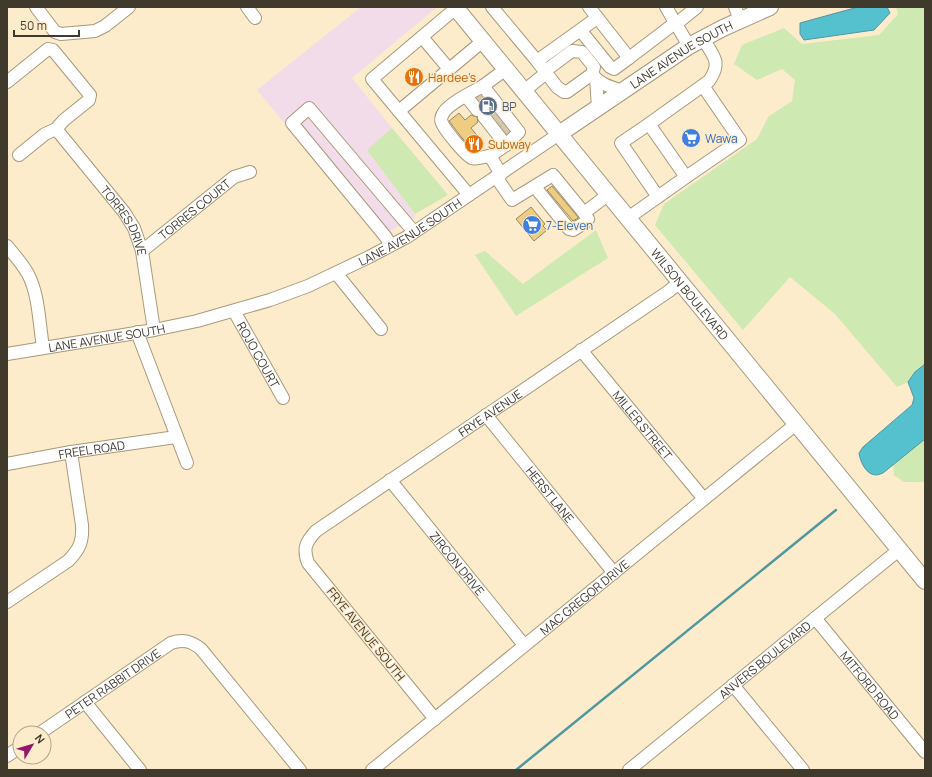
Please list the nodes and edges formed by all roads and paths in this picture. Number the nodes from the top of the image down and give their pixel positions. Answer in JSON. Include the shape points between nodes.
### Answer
{"nodes":[{"id":1,"x":36,"y":7,"type":"edge"},
{"id":2,"x":129,"y":7,"type":"edge"},
{"id":3,"x":247,"y":7,"type":"edge"},
{"id":4,"x":492,"y":7,"type":"edge"},
{"id":5,"x":589,"y":7,"type":"edge"},
{"id":6,"x":666,"y":7,"type":"edge"},
{"id":7,"x":697,"y":7,"type":"edge"},
{"id":8,"x":770,"y":7,"type":"edge"},
{"id":9,"x":456,"y":8,"type":"edge"},
{"id":10,"x":738,"y":13,"type":"edge"},
{"id":11,"x":255,"y":18,"type":"dead end"},
{"id":12,"x":597,"y":18,"type":"junction"},
{"id":13,"x":675,"y":24,"type":"junction"},
{"id":14,"x":581,"y":31,"type":"junction"},
{"id":15,"x":422,"y":37,"type":"junction"},
{"id":16,"x":483,"y":41,"type":"junction"},
{"id":17,"x":696,"y":42,"type":"junction"},
{"id":18,"x":629,"y":58,"type":"junction"},
{"id":19,"x":543,"y":68,"type":"junction"},
{"id":20,"x":449,"y":69,"type":"junction"},
{"id":21,"x":506,"y":69,"type":"junction"},
{"id":22,"x":594,"y":76,"type":"junction"},
{"id":23,"x":7,"y":82,"type":"edge"},
{"id":24,"x":703,"y":86,"type":"junction"},
{"id":25,"x":524,"y":91,"type":"junction"},
{"id":26,"x":622,"y":91,"type":"junction"},
{"id":27,"x":466,"y":96,"type":"junction"},
{"id":28,"x":598,"y":107,"type":"junction"},
{"id":29,"x":399,"y":111,"type":"junction"},
{"id":30,"x":493,"y":113,"type":"junction"},
{"id":31,"x":649,"y":124,"type":"junction"},
{"id":32,"x":56,"y":129,"type":"junction"},
{"id":33,"x":559,"y":134,"type":"junction"},
{"id":34,"x":506,"y":145,"type":"junction"},
{"id":35,"x":19,"y":155,"type":"dead end"},
{"id":36,"x":490,"y":156,"type":"junction"},
{"id":37,"x":250,"y":172,"type":"dead end"},
{"id":38,"x":499,"y":176,"type":"junction"},
{"id":39,"x":686,"y":177,"type":"junction"},
{"id":40,"x":535,"y":187,"type":"junction"},
{"id":41,"x":609,"y":194,"type":"junction"},
{"id":42,"x":469,"y":195,"type":"junction"},
{"id":43,"x":658,"y":197,"type":"junction"},
{"id":44,"x":584,"y":213,"type":"junction"},
{"id":45,"x":628,"y":218,"type":"junction"},
{"id":46,"x":414,"y":232,"type":"junction"},
{"id":47,"x":7,"y":246,"type":"edge"},
{"id":48,"x":391,"y":246,"type":"junction"},
{"id":49,"x":142,"y":251,"type":"junction"},
{"id":50,"x":336,"y":273,"type":"junction"},
{"id":51,"x":680,"y":282,"type":"junction"},
{"id":52,"x":234,"y":311,"type":"junction"},
{"id":53,"x":381,"y":329,"type":"dead end"},
{"id":54,"x":154,"y":330,"type":"junction"},
{"id":55,"x":138,"y":332,"type":"junction"},
{"id":56,"x":43,"y":347,"type":"junction"},
{"id":57,"x":581,"y":350,"type":"junction"},
{"id":58,"x":7,"y":354,"type":"edge"},
{"id":59,"x":283,"y":398,"type":"dead end"},
{"id":60,"x":486,"y":415,"type":"junction"},
{"id":61,"x":796,"y":424,"type":"junction"},
{"id":62,"x":176,"y":436,"type":"junction"},
{"id":63,"x":71,"y":452,"type":"junction"},
{"id":64,"x":187,"y":462,"type":"dead end"},
{"id":65,"x":7,"y":464,"type":"edge"},
{"id":66,"x":390,"y":480,"type":"junction"},
{"id":67,"x":704,"y":499,"type":"junction"},
{"id":68,"x":305,"y":547,"type":"joint"},
{"id":69,"x":900,"y":549,"type":"junction"},
{"id":70,"x":614,"y":573,"type":"junction"},
{"id":71,"x":925,"y":581,"type":"edge"},
{"id":72,"x":7,"y":602,"type":"edge"},
{"id":73,"x":815,"y":618,"type":"junction"},
{"id":74,"x":524,"y":645,"type":"junction"},
{"id":75,"x":733,"y":685,"type":"junction"},
{"id":76,"x":85,"y":702,"type":"junction"},
{"id":77,"x":434,"y":719,"type":"junction"},
{"id":78,"x":52,"y":725,"type":"edge"},
{"id":79,"x":925,"y":752,"type":"edge"},
{"id":80,"x":140,"y":770,"type":"edge"},
{"id":81,"x":300,"y":770,"type":"edge"},
{"id":82,"x":372,"y":770,"type":"edge"},
{"id":83,"x":629,"y":770,"type":"edge"},
{"id":84,"x":803,"y":770,"type":"edge"}],
"edges":[{"from":1,"to":2,"type":"street","via":[[55,32],[61,34],[95,31]]},
{"from":3,"to":11,"type":"street"},
{"from":4,"to":19,"type":"street"},
{"from":5,"to":12,"type":"street"},
{"from":6,"to":13,"type":"street"},
{"from":7,"to":13,"type":"street"},
{"from":8,"to":10,"type":"main road","name":"LANE AVENUE SOUTH"},
{"from":9,"to":15,"type":"street"},
{"from":9,"to":16,"type":"main road","name":"WILSON BOULEVARD"},
{"from":10,"to":17,"type":"main road","name":"LANE AVENUE SOUTH"},
{"from":12,"to":14,"type":"street"},
{"from":12,"to":18,"type":"street"},
{"from":13,"to":17,"type":"street"},
{"from":13,"to":18,"type":"street"},
{"from":14,"to":18,"type":"street","via":[[610,68],[618,67]]},
{"from":14,"to":19,"type":"street"},
{"from":15,"to":20,"type":"street"},
{"from":15,"to":29,"type":"street","via":[[372,79]]},
{"from":16,"to":20,"type":"street"},
{"from":16,"to":21,"type":"main road","name":"WILSON BOULEVARD"},
{"from":17,"to":24,"type":"street","via":[[714,56],[717,66],[715,73]]},
{"from":17,"to":26,"type":"main road","name":"LANE AVENUE SOUTH"},
{"from":19,"to":22,"type":"street","via":[[564,92]]},
{"from":19,"to":22,"type":"street","via":[[572,51],[577,51],[582,52],[594,67]]},
{"from":19,"to":25,"type":"street"},
{"from":20,"to":29,"type":"street"},
{"from":21,"to":25,"type":"main road","name":"WILSON BOULEVARD"},
{"from":21,"to":30,"type":"street"},
{"from":22,"to":26,"type":"street","via":[[610,87]]},
{"from":22,"to":28,"type":"street"},
{"from":23,"to":32,"type":"street","via":[[48,49],[53,50],[90,95],[90,98]]},
{"from":24,"to":31,"type":"street"},
{"from":24,"to":39,"type":"street","via":[[740,140]]},
{"from":25,"to":33,"type":"main road","name":"WILSON BOULEVARD"},
{"from":26,"to":28,"type":"main road","name":"LANE AVENUE SOUTH"},
{"from":27,"to":30,"type":"street"},
{"from":27,"to":30,"type":"street"},
{"from":27,"to":36,"type":"street","via":[[445,110],[442,123],[470,158]]},
{"from":28,"to":33,"type":"main road","name":"LANE AVENUE SOUTH"},
{"from":29,"to":42,"type":"street"},
{"from":30,"to":34,"type":"street"},
{"from":30,"to":34,"type":"street","via":[[519,132]]},
{"from":31,"to":39,"type":"street"},
{"from":31,"to":43,"type":"street","via":[[621,143]]},
{"from":32,"to":35,"type":"street","via":[[45,134]]},
{"from":32,"to":49,"type":"street","name":"TORRES DRIVE","via":[[129,219]]},
{"from":33,"to":38,"type":"street","name":"LANE AVENUE SOUTH"},
{"from":33,"to":41,"type":"main road","name":"WILSON BOULEVARD"},
{"from":34,"to":36,"type":"street"},
{"from":36,"to":38,"type":"street"},
{"from":37,"to":49,"type":"street","name":"TORRES COURT","via":[[234,177]]},
{"from":38,"to":40,"type":"street","via":[[512,200]]},
{"from":38,"to":42,"type":"street","name":"LANE AVENUE SOUTH"},
{"from":39,"to":43,"type":"street"},
{"from":40,"to":44,"type":"street","via":[[553,176]]},
{"from":40,"to":44,"type":"street","via":[[569,229],[574,230],[588,219]]},
{"from":41,"to":44,"type":"street"},
{"from":41,"to":45,"type":"main road","name":"WILSON BOULEVARD"},
{"from":42,"to":46,"type":"street","name":"LANE AVENUE SOUTH"},
{"from":43,"to":45,"type":"street"},
{"from":45,"to":51,"type":"main road","name":"WILSON BOULEVARD"},
{"from":46,"to":48,"type":"street","name":"LANE AVENUE SOUTH"},
{"from":46,"to":48,"type":"street","via":[[309,108],[292,123]]},
{"from":47,"to":56,"type":"street","via":[[21,263],[32,283]]},
{"from":48,"to":50,"type":"street","name":"LANE AVENUE SOUTH"},
{"from":49,"to":54,"type":"street","name":"TORRES DRIVE"},
{"from":50,"to":52,"type":"street","name":"LANE AVENUE SOUTH","via":[[270,300]]},
{"from":50,"to":53,"type":"street"},
{"from":51,"to":57,"type":"street","name":"FRYE AVENUE"},
{"from":51,"to":61,"type":"main road","name":"WILSON BOULEVARD"},
{"from":52,"to":54,"type":"street","name":"LANE AVENUE SOUTH"},
{"from":52,"to":59,"type":"street","name":"ROJO COURT"},
{"from":54,"to":55,"type":"street","name":"LANE AVENUE SOUTH"},
{"from":55,"to":56,"type":"street","name":"LANE AVENUE SOUTH"},
{"from":55,"to":62,"type":"street"},
{"from":56,"to":58,"type":"street","name":"LANE AVENUE SOUTH"},
{"from":57,"to":60,"type":"street","name":"FRYE AVENUE"},
{"from":57,"to":67,"type":"street","name":"MILLER STREET"},
{"from":60,"to":66,"type":"street","name":"FRYE AVENUE"},
{"from":60,"to":70,"type":"street","name":"HERST LANE"},
{"from":61,"to":67,"type":"street","name":"MAC GREGOR DRIVE"},
{"from":61,"to":69,"type":"main road","name":"WILSON BOULEVARD"},
{"from":62,"to":63,"type":"street","name":"FREEL ROAD"},
{"from":62,"to":64,"type":"street"},
{"from":63,"to":65,"type":"street","name":"FREEL ROAD"},
{"from":63,"to":72,"type":"street","via":[[83,535],[80,545],[68,561]]},
{"from":66,"to":68,"type":"street","name":"FRYE AVENUE","via":[[316,531]]},
{"from":66,"to":74,"type":"street","name":"ZIRCON DRIVE"},
{"from":67,"to":70,"type":"street","name":"MAC GREGOR DRIVE"},
{"from":68,"to":77,"type":"street","name":"FRYE AVENUE SOUTH","via":[[308,563]]},
{"from":69,"to":71,"type":"main road","name":"WILSON BOULEVARD"},
{"from":69,"to":73,"type":"street","name":"ANVERS BOULEVARD"},
{"from":70,"to":74,"type":"street","name":"MAC GREGOR DRIVE"},
{"from":73,"to":75,"type":"street","name":"ANVERS BOULEVARD"},
{"from":73,"to":79,"type":"street","name":"MITFORD ROAD"},
{"from":74,"to":77,"type":"street","name":"MAC GREGOR DRIVE"},
{"from":75,"to":83,"type":"street","name":"ANVERS BOULEVARD"},
{"from":75,"to":84,"type":"street"},
{"from":76,"to":78,"type":"street","name":"PETER RABBIT DRIVE"},
{"from":76,"to":80,"type":"street"},
{"from":76,"to":81,"type":"street","name":"PETER RABBIT DRIVE","via":[[171,643],[187,641],[201,649]]},
{"from":77,"to":82,"type":"street","name":"MAC GREGOR DRIVE"}]}
